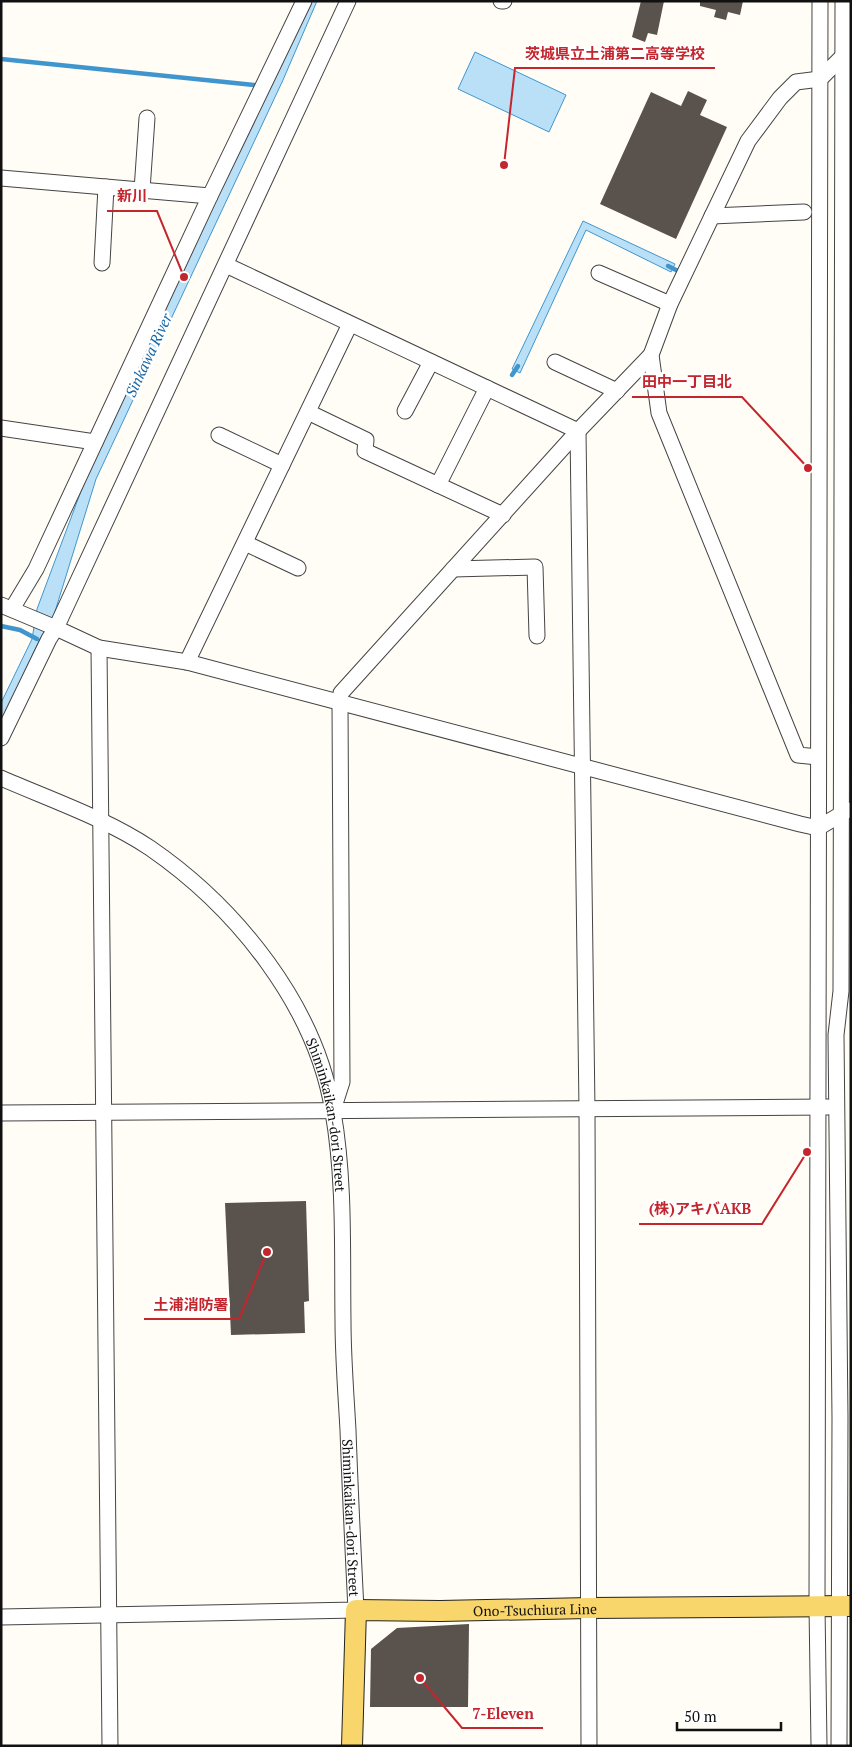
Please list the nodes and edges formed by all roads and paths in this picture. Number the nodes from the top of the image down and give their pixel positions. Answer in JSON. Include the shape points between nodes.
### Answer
{"nodes":[{"id":1,"x":304,"y":1,"type":"edge"},
{"id":2,"x":348,"y":1,"type":"edge"},
{"id":3,"x":820,"y":1,"type":"edge"},
{"id":4,"x":843,"y":1,"type":"edge"},
{"id":5,"x":847,"y":54,"type":"edge"},
{"id":6,"x":820,"y":79,"type":"junction"},
{"id":7,"x":847,"y":96,"type":"edge"},
{"id":8,"x":147,"y":118,"type":"dead end"},
{"id":9,"x":1,"y":178,"type":"edge"},
{"id":10,"x":106,"y":187,"type":"junction"},
{"id":11,"x":142,"y":190,"type":"junction"},
{"id":12,"x":210,"y":196,"type":"junction"},
{"id":13,"x":804,"y":212,"type":"dead end"},
{"id":14,"x":712,"y":216,"type":"junction"},
{"id":15,"x":847,"y":229,"type":"edge"},
{"id":16,"x":102,"y":263,"type":"dead end"},
{"id":17,"x":226,"y":265,"type":"junction"},
{"id":18,"x":599,"y":273,"type":"dead end"},
{"id":19,"x":670,"y":304,"type":"junction"},
{"id":20,"x":350,"y":324,"type":"junction"},
{"id":21,"x":651,"y":356,"type":"junction"},
{"id":22,"x":431,"y":362,"type":"junction"},
{"id":23,"x":555,"y":362,"type":"dead end"},
{"id":24,"x":487,"y":388,"type":"junction"},
{"id":25,"x":617,"y":391,"type":"junction"},
{"id":26,"x":405,"y":411,"type":"dead end"},
{"id":27,"x":308,"y":412,"type":"junction"},
{"id":28,"x":846,"y":422,"type":"edge"},
{"id":29,"x":1,"y":428,"type":"edge"},
{"id":30,"x":578,"y":431,"type":"junction"},
{"id":31,"x":218,"y":436,"type":"dead end"},
{"id":32,"x":95,"y":442,"type":"junction"},
{"id":33,"x":282,"y":465,"type":"junction"},
{"id":34,"x":438,"y":485,"type":"junction"},
{"id":35,"x":503,"y":515,"type":"junction"},
{"id":36,"x":245,"y":543,"type":"junction"},
{"id":37,"x":846,"y":564,"type":"edge"},
{"id":38,"x":298,"y":568,"type":"dead end"},
{"id":39,"x":453,"y":569,"type":"junction"},
{"id":40,"x":13,"y":610,"type":"edge"},
{"id":41,"x":52,"y":626,"type":"junction"},
{"id":42,"x":537,"y":636,"type":"dead end"},
{"id":43,"x":99,"y":648,"type":"junction"},
{"id":44,"x":846,"y":654,"type":"edge"},
{"id":45,"x":188,"y":662,"type":"junction"},
{"id":46,"x":340,"y":703,"type":"junction"},
{"id":47,"x":1,"y":738,"type":"edge"},
{"id":48,"x":818,"y":757,"type":"junction"},
{"id":49,"x":582,"y":768,"type":"junction"},
{"id":50,"x":1,"y":778,"type":"edge"},
{"id":51,"x":846,"y":811,"type":"edge"},
{"id":52,"x":102,"y":822,"type":"junction"},
{"id":53,"x":818,"y":828,"type":"junction"},
{"id":54,"x":846,"y":882,"type":"edge"},
{"id":55,"x":837,"y":1107,"type":"junction"},
{"id":56,"x":818,"y":1108,"type":"junction"},
{"id":57,"x":588,"y":1109,"type":"junction"},
{"id":58,"x":333,"y":1110,"type":"junction"},
{"id":59,"x":103,"y":1112,"type":"junction"},
{"id":60,"x":1,"y":1113,"type":"edge"},
{"id":61,"x":818,"y":1136,"type":"junction"},
{"id":62,"x":844,"y":1136,"type":"edge"},
{"id":63,"x":817,"y":1606,"type":"junction"},
{"id":64,"x":846,"y":1606,"type":"edge"},
{"id":65,"x":589,"y":1608,"type":"junction"},
{"id":66,"x":356,"y":1610,"type":"junction"},
{"id":67,"x":108,"y":1616,"type":"junction"},
{"id":68,"x":1,"y":1617,"type":"edge"},
{"id":69,"x":110,"y":1746,"type":"edge"},
{"id":70,"x":352,"y":1746,"type":"edge"},
{"id":71,"x":589,"y":1746,"type":"edge"},
{"id":72,"x":818,"y":1746,"type":"edge"},
{"id":73,"x":839,"y":1746,"type":"edge"}],
"edges":[{"from":1,"to":12,"type":"street"},
{"from":2,"to":17,"type":"street"},
{"from":3,"to":6,"type":"street"},
{"from":4,"to":5,"type":"street"},
{"from":5,"to":6,"type":"street"},
{"from":5,"to":7,"type":"street"},
{"from":6,"to":7,"type":"street"},
{"from":6,"to":14,"type":"street","via":[[796,82],[780,98],[748,141]]},
{"from":6,"to":48,"type":"street"},
{"from":7,"to":15,"type":"street"},
{"from":8,"to":11,"type":"street"},
{"from":9,"to":10,"type":"street"},
{"from":10,"to":11,"type":"street"},
{"from":10,"to":16,"type":"street"},
{"from":11,"to":12,"type":"street"},
{"from":12,"to":32,"type":"street"},
{"from":13,"to":14,"type":"street"},
{"from":14,"to":19,"type":"street"},
{"from":15,"to":28,"type":"street"},
{"from":17,"to":20,"type":"street"},
{"from":17,"to":41,"type":"street"},
{"from":18,"to":19,"type":"street"},
{"from":19,"to":21,"type":"street"},
{"from":20,"to":22,"type":"street"},
{"from":20,"to":27,"type":"street"},
{"from":21,"to":25,"type":"street"},
{"from":21,"to":48,"type":"street","via":[[659,413],[798,755]]},
{"from":22,"to":24,"type":"street"},
{"from":22,"to":26,"type":"street"},
{"from":23,"to":25,"type":"street"},
{"from":24,"to":30,"type":"street"},
{"from":24,"to":34,"type":"street"},
{"from":25,"to":30,"type":"street"},
{"from":27,"to":33,"type":"street"},
{"from":27,"to":34,"type":"street","via":[[366,440],[365,451]]},
{"from":28,"to":37,"type":"street"},
{"from":29,"to":32,"type":"street"},
{"from":30,"to":35,"type":"street"},
{"from":30,"to":49,"type":"street"},
{"from":31,"to":33,"type":"street"},
{"from":32,"to":40,"type":"street"},
{"from":33,"to":36,"type":"street"},
{"from":34,"to":35,"type":"street"},
{"from":35,"to":39,"type":"street"},
{"from":36,"to":38,"type":"street"},
{"from":36,"to":45,"type":"street"},
{"from":37,"to":44,"type":"street"},
{"from":39,"to":42,"type":"street","via":[[535,567]]},
{"from":39,"to":46,"type":"street","via":[[341,693]]},
{"from":40,"to":41,"type":"street"},
{"from":41,"to":43,"type":"street"},
{"from":41,"to":47,"type":"street","via":[[49,639]]},
{"from":43,"to":45,"type":"street"},
{"from":43,"to":52,"type":"street"},
{"from":44,"to":51,"type":"street"},
{"from":45,"to":46,"type":"street"},
{"from":46,"to":49,"type":"street"},
{"from":46,"to":58,"type":"street","via":[[342,1082]]},
{"from":48,"to":53,"type":"street"},
{"from":49,"to":53,"type":"street"},
{"from":49,"to":57,"type":"street"},
{"from":50,"to":52,"type":"street","name":"Shiminkaikan-dori Street"},
{"from":51,"to":53,"type":"street"},
{"from":51,"to":54,"type":"street"},
{"from":52,"to":58,"type":"street","name":"Shiminkaikan-dori Street","via":[[149,847],[191,880],[261,952],[306,1026],[326,1077]]},
{"from":52,"to":59,"type":"street"},
{"from":53,"to":56,"type":"street"},
{"from":54,"to":55,"type":"street","via":[[836,1035]]},
{"from":55,"to":56,"type":"street"},
{"from":55,"to":62,"type":"street"},
{"from":56,"to":57,"type":"street"},
{"from":56,"to":61,"type":"street"},
{"from":57,"to":58,"type":"street"},
{"from":57,"to":65,"type":"street"},
{"from":58,"to":59,"type":"street"},
{"from":58,"to":66,"type":"street","name":"Shiminkaikan-dori Street","via":[[341,1166],[343,1323]]},
{"from":59,"to":60,"type":"street"},
{"from":59,"to":67,"type":"street"},
{"from":61,"to":62,"type":"street"},
{"from":61,"to":63,"type":"street"},
{"from":62,"to":64,"type":"street"},
{"from":63,"to":64,"type":"main road","name":"Ono-Tsuchiura Line"},
{"from":63,"to":65,"type":"main road","name":"Ono-Tsuchiura Line"},
{"from":63,"to":72,"type":"street"},
{"from":64,"to":73,"type":"street"},
{"from":65,"to":66,"type":"main road","name":"Ono-Tsuchiura Line"},
{"from":65,"to":71,"type":"street"},
{"from":66,"to":67,"type":"street"},
{"from":66,"to":70,"type":"main road"},
{"from":67,"to":68,"type":"street"},
{"from":67,"to":69,"type":"street"}]}
